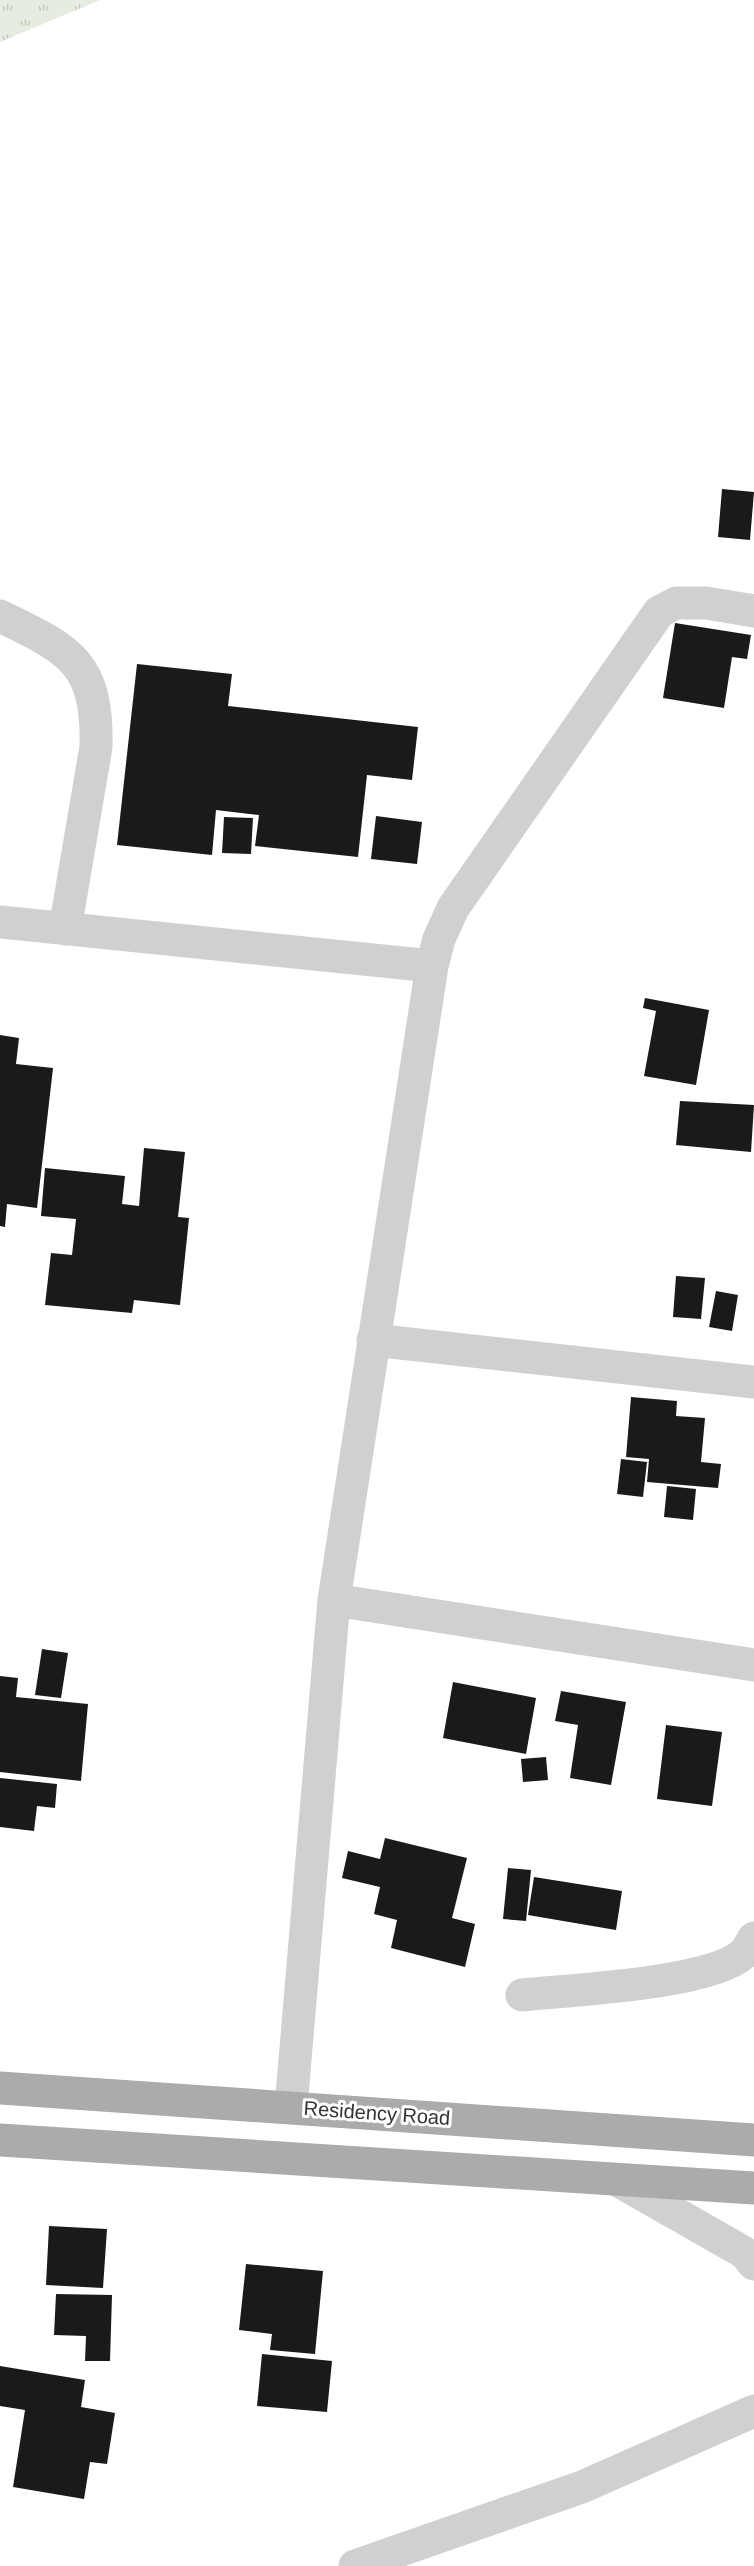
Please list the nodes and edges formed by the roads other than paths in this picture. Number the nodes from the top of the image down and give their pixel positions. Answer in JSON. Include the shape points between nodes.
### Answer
{"nodes":[{"id":1,"x":754,"y":611,"type":"edge"},
{"id":2,"x":0,"y":616,"type":"edge"},
{"id":3,"x":0,"y":922,"type":"edge"},
{"id":4,"x":65,"y":929,"type":"junction"},
{"id":5,"x":432,"y":966,"type":"junction"},
{"id":6,"x":372,"y":1340,"type":"junction"},
{"id":7,"x":754,"y":1382,"type":"edge"},
{"id":8,"x":334,"y":1600,"type":"junction"},
{"id":9,"x":754,"y":1665,"type":"edge"},
{"id":10,"x":754,"y":1938,"type":"edge"},
{"id":11,"x":522,"y":1995,"type":"dead end"},
{"id":12,"x":0,"y":2088,"type":"edge"},
{"id":13,"x":291,"y":2108,"type":"junction"},
{"id":14,"x":0,"y":2140,"type":"edge"},
{"id":15,"x":754,"y":2140,"type":"edge"},
{"id":16,"x":617,"y":2180,"type":"junction"},
{"id":17,"x":754,"y":2188,"type":"edge"},
{"id":18,"x":754,"y":2264,"type":"edge"},
{"id":19,"x":754,"y":2411,"type":"edge"},
{"id":20,"x":710,"y":2430,"type":"junction"},
{"id":21,"x":754,"y":2435,"type":"edge"},
{"id":22,"x":355,"y":2566,"type":"edge"}],
"edges":[{"from":1,"to":5,"type":"street","via":[[706,603],[676,603],[659,612],[453,908]]},
{"from":2,"to":4,"type":"street","via":[[78,663],[90,688],[97,720],[96,747]]},
{"from":3,"to":4,"type":"street"},
{"from":4,"to":5,"type":"street"},
{"from":5,"to":6,"type":"street"},
{"from":6,"to":7,"type":"street"},
{"from":6,"to":8,"type":"street"},
{"from":8,"to":9,"type":"street"},
{"from":8,"to":13,"type":"street"},
{"from":10,"to":11,"type":"street","via":[[743,1954],[705,1972],[618,1986]]},
{"from":12,"to":13,"type":"main road","name":"Residency Road"},
{"from":13,"to":15,"type":"main road","name":"Residency Road"},
{"from":14,"to":16,"type":"main road"},
{"from":16,"to":17,"type":"main road"},
{"from":16,"to":18,"type":"street","via":[[745,2253]]},
{"from":19,"to":20,"type":"street"},
{"from":20,"to":21,"type":"street"},
{"from":20,"to":22,"type":"street","via":[[582,2487]]}]}
